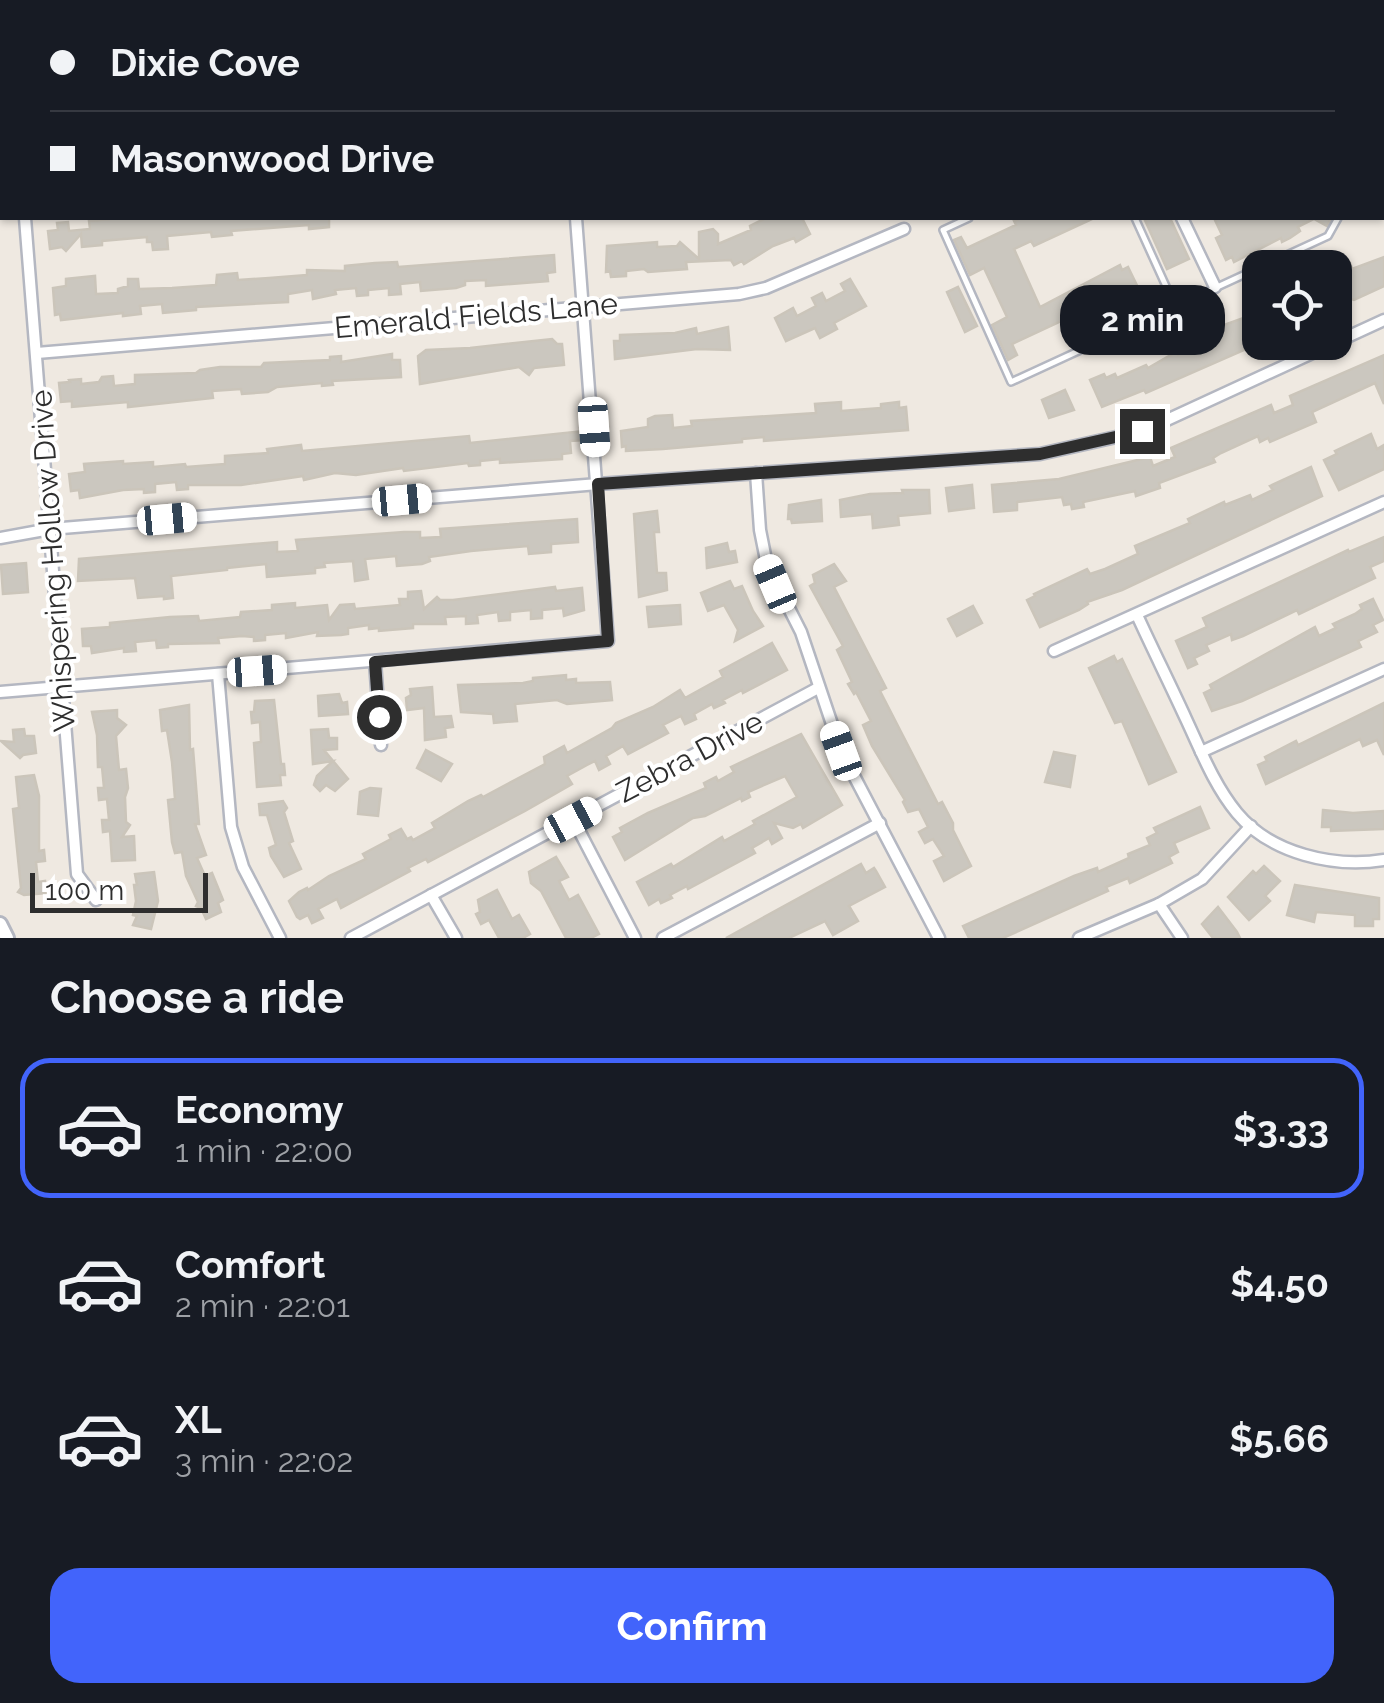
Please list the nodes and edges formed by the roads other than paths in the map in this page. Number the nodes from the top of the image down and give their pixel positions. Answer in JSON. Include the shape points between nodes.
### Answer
{"nodes":[{"id":1,"x":25,"y":220,"type":"edge"},
{"id":2,"x":576,"y":220,"type":"edge"},
{"id":3,"x":965,"y":220,"type":"edge"},
{"id":4,"x":1135,"y":220,"type":"edge"},
{"id":5,"x":1183,"y":220,"type":"edge"},
{"id":6,"x":1337,"y":220,"type":"edge"},
{"id":7,"x":904,"y":229,"type":"dead end"},
{"id":8,"x":1214,"y":287,"type":"junction"},
{"id":9,"x":1175,"y":306,"type":"junction"},
{"id":10,"x":584,"y":308,"type":"junction"},
{"id":11,"x":1384,"y":320,"type":"edge"},
{"id":12,"x":37,"y":352,"type":"junction"},
{"id":13,"x":756,"y":474,"type":"junction"},
{"id":14,"x":598,"y":484,"type":"junction"},
{"id":15,"x":1384,"y":502,"type":"edge"},
{"id":16,"x":50,"y":529,"type":"junction"},
{"id":17,"x":0,"y":538,"type":"edge"},
{"id":18,"x":1137,"y":615,"type":"junction"},
{"id":19,"x":1054,"y":651,"type":"dead end"},
{"id":20,"x":375,"y":662,"type":"junction"},
{"id":21,"x":1384,"y":668,"type":"edge"},
{"id":22,"x":218,"y":674,"type":"junction"},
{"id":23,"x":63,"y":688,"type":"junction"},
{"id":24,"x":818,"y":688,"type":"junction"},
{"id":25,"x":0,"y":692,"type":"edge"},
{"id":26,"x":381,"y":745,"type":"dead end"},
{"id":27,"x":1202,"y":752,"type":"junction"},
{"id":28,"x":573,"y":820,"type":"junction"},
{"id":29,"x":880,"y":823,"type":"junction"},
{"id":30,"x":1251,"y":826,"type":"junction"},
{"id":31,"x":1384,"y":860,"type":"edge"},
{"id":32,"x":431,"y":895,"type":"junction"},
{"id":33,"x":96,"y":900,"type":"dead end"},
{"id":34,"x":1159,"y":904,"type":"junction"},
{"id":35,"x":0,"y":924,"type":"edge"},
{"id":36,"x":6,"y":938,"type":"edge"},
{"id":37,"x":280,"y":938,"type":"edge"},
{"id":38,"x":351,"y":938,"type":"edge"},
{"id":39,"x":456,"y":938,"type":"edge"},
{"id":40,"x":635,"y":938,"type":"edge"},
{"id":41,"x":663,"y":938,"type":"edge"},
{"id":42,"x":939,"y":938,"type":"edge"},
{"id":43,"x":1080,"y":938,"type":"edge"},
{"id":44,"x":1182,"y":938,"type":"edge"}],
"edges":[{"from":1,"to":12,"type":"street","name":"Whispering Hollow Drive"},
{"from":2,"to":10,"type":"street"},
{"from":3,"to":9,"type":"lane","via":[[943,230],[1011,382]]},
{"from":4,"to":9,"type":"lane"},
{"from":5,"to":8,"type":"street"},
{"from":6,"to":8,"type":"lane","via":[[1328,236]]},
{"from":7,"to":10,"type":"street","name":"Emerald Fields Lane","via":[[766,288]]},
{"from":8,"to":9,"type":"lane"},
{"from":10,"to":12,"type":"street","name":"Emerald Fields Lane"},
{"from":10,"to":14,"type":"street"},
{"from":11,"to":13,"type":"street","via":[[1142,431],[1040,454]]},
{"from":12,"to":16,"type":"street","name":"Whispering Hollow Drive"},
{"from":13,"to":14,"type":"street"},
{"from":13,"to":24,"type":"street","via":[[767,565],[801,632]]},
{"from":14,"to":16,"type":"street"},
{"from":14,"to":20,"type":"street","via":[[608,641]]},
{"from":15,"to":18,"type":"street"},
{"from":16,"to":17,"type":"street"},
{"from":16,"to":23,"type":"street","name":"Whispering Hollow Drive"},
{"from":18,"to":19,"type":"street"},
{"from":18,"to":27,"type":"street"},
{"from":20,"to":22,"type":"street"},
{"from":20,"to":26,"type":"street"},
{"from":21,"to":27,"type":"street"},
{"from":22,"to":23,"type":"street"},
{"from":22,"to":37,"type":"street","via":[[231,827],[243,867]]},
{"from":23,"to":25,"type":"street"},
{"from":23,"to":33,"type":"street","name":"Whispering Hollow Drive","via":[[77,874]]},
{"from":24,"to":28,"type":"street","name":"Zebra Drive"},
{"from":24,"to":29,"type":"street","via":[[841,751]]},
{"from":27,"to":30,"type":"street","via":[[1224,796]]},
{"from":28,"to":32,"type":"street","name":"Zebra Drive"},
{"from":28,"to":40,"type":"street"},
{"from":29,"to":41,"type":"street"},
{"from":29,"to":42,"type":"street"},
{"from":30,"to":31,"type":"street","via":[[1287,848],[1332,862]]},
{"from":30,"to":34,"type":"street","via":[[1202,879]]},
{"from":32,"to":38,"type":"street","name":"Zebra Drive"},
{"from":32,"to":39,"type":"street"},
{"from":34,"to":43,"type":"street"},
{"from":34,"to":44,"type":"street"},
{"from":35,"to":36,"type":"street"}]}
